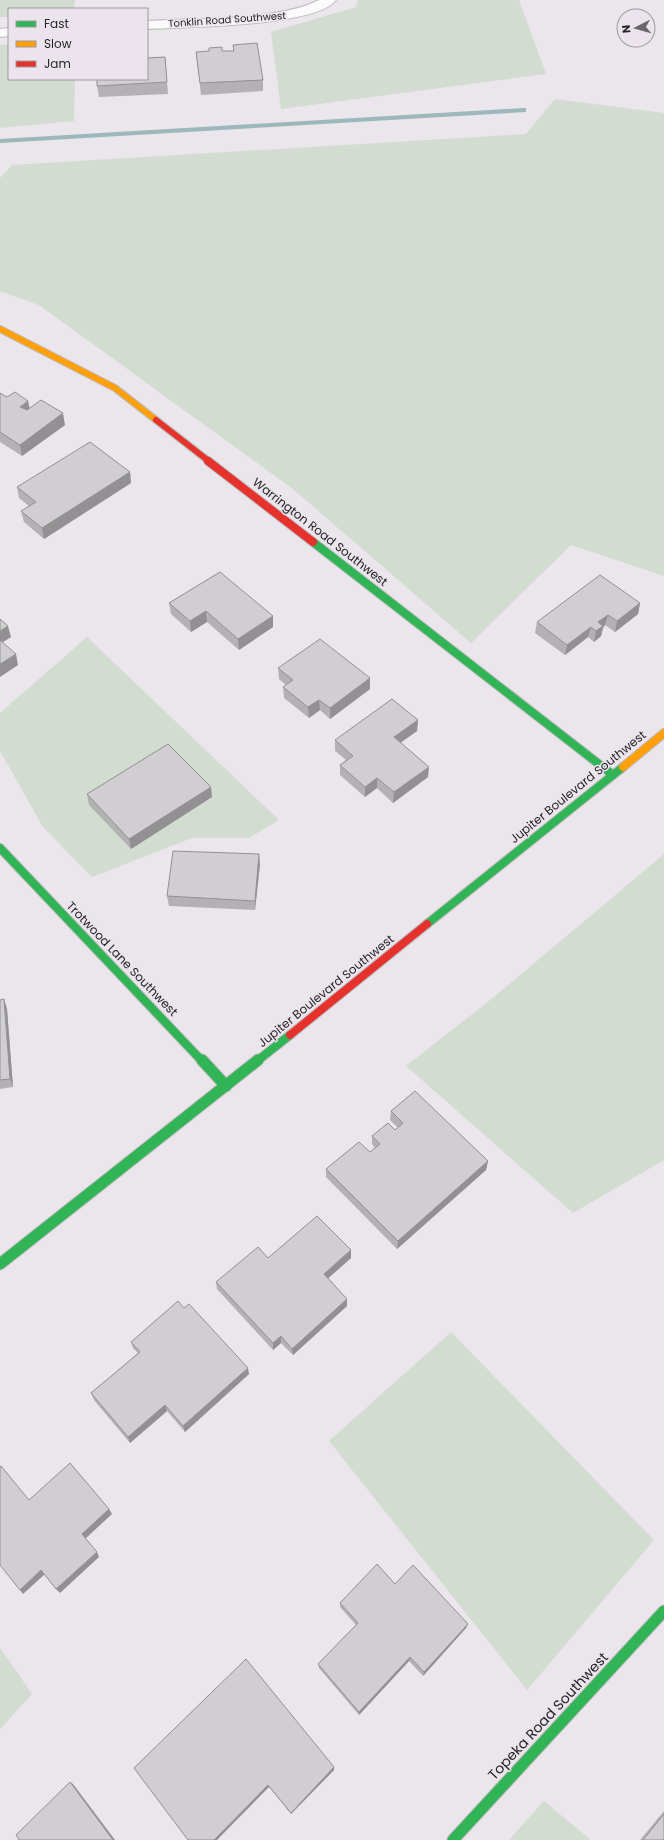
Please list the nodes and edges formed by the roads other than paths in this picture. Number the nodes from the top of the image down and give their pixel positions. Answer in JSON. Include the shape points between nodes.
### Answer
{"nodes":[{"id":1,"x":329,"y":0,"type":"edge"},
{"id":2,"x":148,"y":25,"type":"edge"},
{"id":3,"x":0,"y":329,"type":"edge"},
{"id":4,"x":664,"y":733,"type":"edge"},
{"id":5,"x":613,"y":775,"type":"junction"},
{"id":6,"x":0,"y":848,"type":"edge"},
{"id":7,"x":226,"y":1086,"type":"junction"},
{"id":8,"x":0,"y":1264,"type":"edge"},
{"id":9,"x":664,"y":1611,"type":"edge"},
{"id":10,"x":453,"y":1840,"type":"edge"}],
"edges":[{"from":1,"to":2,"type":"street","name":"Tonklin Road Southwest","via":[[301,13],[264,18]]},
{"from":3,"to":5,"type":"street","name":"Warrington Road Southwest","via":[[115,388]]},
{"from":4,"to":5,"type":"street","name":"Jupiter Boulevard Southwest"},
{"from":5,"to":7,"type":"street","name":"Jupiter Boulevard Southwest"},
{"from":6,"to":7,"type":"street","name":"Trotwood Lane Southwest"},
{"from":7,"to":8,"type":"street","name":"Jupiter Boulevard Southwest"},
{"from":9,"to":10,"type":"street","name":"Topeka Road Southwest"}]}
